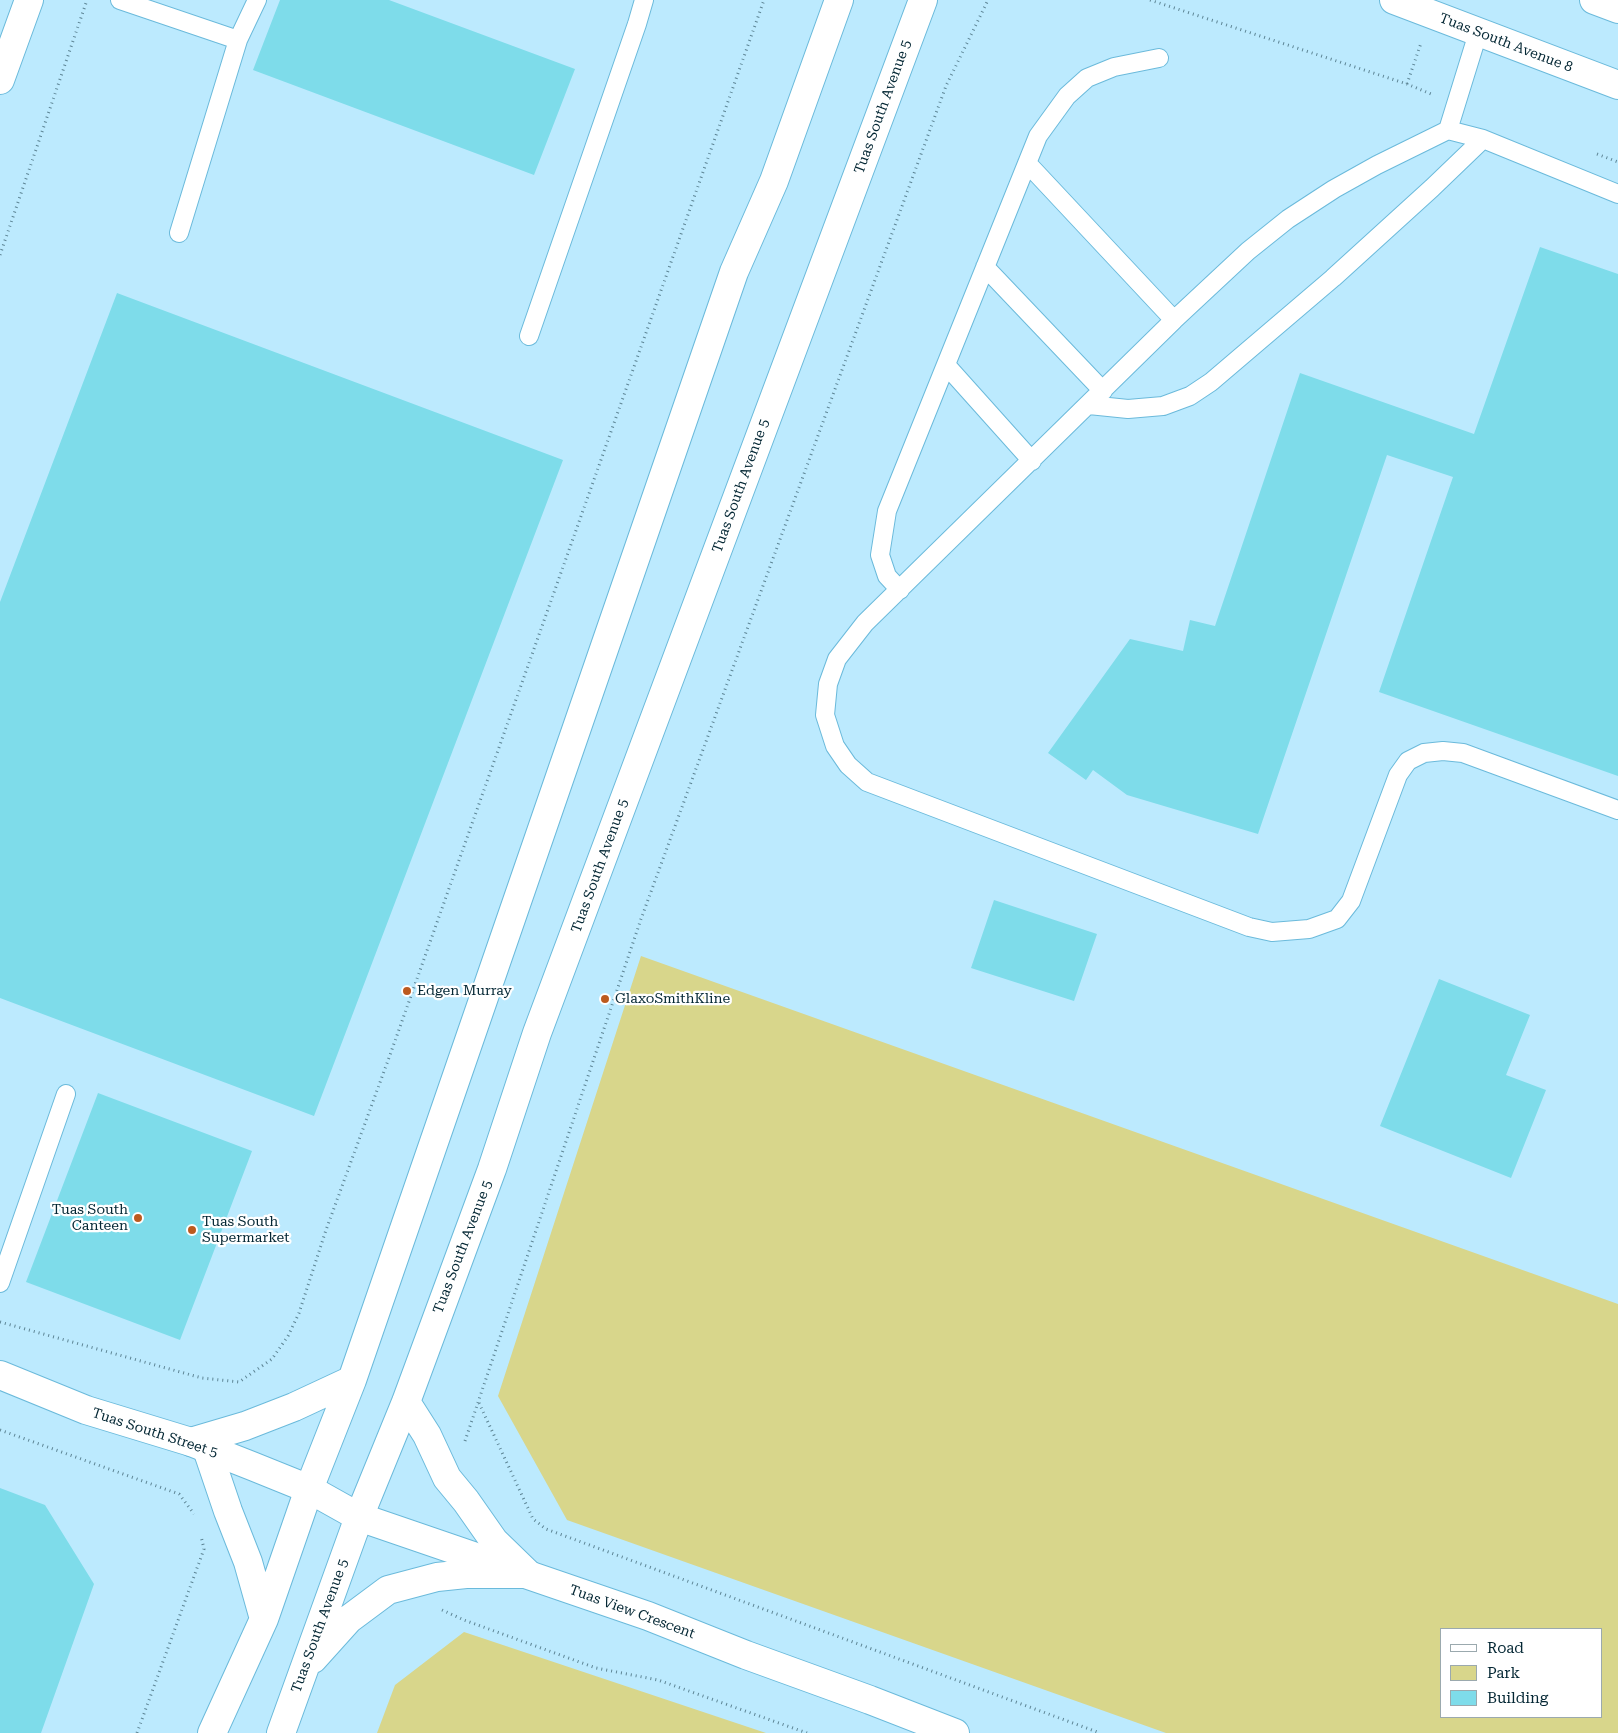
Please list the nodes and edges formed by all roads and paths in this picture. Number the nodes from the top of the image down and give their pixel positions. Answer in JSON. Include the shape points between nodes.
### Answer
{"nodes":[{"id":1,"x":29,"y":0,"type":"edge"},
{"id":2,"x":87,"y":0,"type":"edge"},
{"id":3,"x":120,"y":0,"type":"edge"},
{"id":4,"x":257,"y":0,"type":"edge"},
{"id":5,"x":644,"y":0,"type":"edge"},
{"id":6,"x":764,"y":0,"type":"edge"},
{"id":7,"x":988,"y":0,"type":"edge"},
{"id":8,"x":1150,"y":0,"type":"edge"},
{"id":9,"x":1394,"y":0,"type":"edge"},
{"id":10,"x":1594,"y":0,"type":"edge"},
{"id":11,"x":925,"y":5,"type":"edge"},
{"id":12,"x":834,"y":8,"type":"edge"},
{"id":13,"x":1618,"y":9,"type":"edge"},
{"id":14,"x":1430,"y":14,"type":"junction"},
{"id":15,"x":1478,"y":33,"type":"junction"},
{"id":16,"x":238,"y":40,"type":"junction"},
{"id":17,"x":1159,"y":58,"type":"dead end"},
{"id":18,"x":0,"y":80,"type":"edge"},
{"id":19,"x":1407,"y":84,"type":"junction"},
{"id":20,"x":1618,"y":85,"type":"edge"},
{"id":21,"x":1456,"y":103,"type":"junction"},
{"id":22,"x":1448,"y":130,"type":"junction"},
{"id":23,"x":1483,"y":139,"type":"junction"},
{"id":24,"x":1591,"y":152,"type":"dead end"},
{"id":25,"x":1618,"y":162,"type":"edge"},
{"id":26,"x":1027,"y":163,"type":"junction"},
{"id":27,"x":1618,"y":194,"type":"edge"},
{"id":28,"x":179,"y":233,"type":"dead end"},
{"id":29,"x":0,"y":255,"type":"edge"},
{"id":30,"x":985,"y":268,"type":"junction"},
{"id":31,"x":1174,"y":320,"type":"junction"},
{"id":32,"x":529,"y":336,"type":"dead end"},
{"id":33,"x":946,"y":365,"type":"junction"},
{"id":34,"x":1103,"y":391,"type":"junction"},
{"id":35,"x":1089,"y":405,"type":"junction"},
{"id":36,"x":1032,"y":460,"type":"junction"},
{"id":37,"x":900,"y":590,"type":"junction"},
{"id":38,"x":1618,"y":810,"type":"edge"},
{"id":39,"x":66,"y":1094,"type":"dead end"},
{"id":40,"x":0,"y":1283,"type":"edge"},
{"id":41,"x":0,"y":1322,"type":"edge"},
{"id":42,"x":0,"y":1375,"type":"edge"},
{"id":43,"x":352,"y":1380,"type":"junction"},
{"id":44,"x":406,"y":1402,"type":"junction"},
{"id":45,"x":479,"y":1403,"type":"junction"},
{"id":46,"x":0,"y":1430,"type":"edge"},
{"id":47,"x":464,"y":1444,"type":"dead end"},
{"id":48,"x":199,"y":1446,"type":"junction"},
{"id":49,"x":310,"y":1489,"type":"junction"},
{"id":50,"x":359,"y":1518,"type":"junction"},
{"id":51,"x":198,"y":1520,"type":"dead end"},
{"id":52,"x":200,"y":1530,"type":"dead end"},
{"id":53,"x":528,"y":1574,"type":"junction"},
{"id":54,"x":435,"y":1606,"type":"dead end"},
{"id":55,"x":264,"y":1619,"type":"junction"},
{"id":56,"x":304,"y":1668,"type":"junction"},
{"id":57,"x":138,"y":1733,"type":"edge"},
{"id":58,"x":212,"y":1733,"type":"edge"},
{"id":59,"x":281,"y":1733,"type":"edge"},
{"id":60,"x":807,"y":1733,"type":"edge"},
{"id":61,"x":955,"y":1733,"type":"edge"},
{"id":62,"x":1100,"y":1733,"type":"edge"}],
"edges":[{"from":1,"to":18,"type":"main road"},
{"from":2,"to":29,"type":"path"},
{"from":3,"to":16,"type":"lane"},
{"from":4,"to":16,"type":"lane"},
{"from":5,"to":32,"type":"lane"},
{"from":6,"to":41,"type":"path","via":[[299,1313],[288,1336],[272,1359],[239,1382],[202,1378]]},
{"from":7,"to":45,"type":"path","via":[[946,86],[644,910]]},
{"from":8,"to":19,"type":"path"},
{"from":9,"to":14,"type":"main road","name":"Tuas South Avenue 8"},
{"from":10,"to":13,"type":"main road"},
{"from":11,"to":44,"type":"main road","name":"Tuas South Avenue 5","via":[[537,1033],[492,1169]]},
{"from":12,"to":43,"type":"main road","via":[[774,181],[734,272]]},
{"from":14,"to":15,"type":"main road","name":"Tuas South Avenue 8"},
{"from":14,"to":19,"type":"path"},
{"from":15,"to":20,"type":"main road","name":"Tuas South Avenue 8"},
{"from":15,"to":21,"type":"lane"},
{"from":16,"to":28,"type":"lane"},
{"from":17,"to":26,"type":"lane","via":[[1114,67],[1087,78],[1067,96],[1038,136]]},
{"from":19,"to":21,"type":"path"},
{"from":21,"to":22,"type":"lane"},
{"from":22,"to":23,"type":"lane"},
{"from":22,"to":31,"type":"lane","via":[[1377,165],[1288,218]]},
{"from":23,"to":27,"type":"lane"},
{"from":23,"to":35,"type":"lane","via":[[1333,278],[1190,396],[1162,406],[1128,409]]},
{"from":24,"to":25,"type":"path"},
{"from":26,"to":30,"type":"lane"},
{"from":26,"to":31,"type":"lane"},
{"from":30,"to":33,"type":"lane"},
{"from":30,"to":34,"type":"lane"},
{"from":31,"to":34,"type":"lane"},
{"from":33,"to":36,"type":"lane"},
{"from":33,"to":37,"type":"lane","via":[[887,511],[880,555],[887,576]]},
{"from":34,"to":35,"type":"lane"},
{"from":35,"to":36,"type":"lane"},
{"from":36,"to":37,"type":"lane"},
{"from":37,"to":38,"type":"lane","via":[[854,636],[837,659],[828,684],[825,716],[835,746],[848,765],[867,782],[1249,926],[1272,932],[1309,929],[1337,919],[1351,901],[1398,775],[1408,760],[1424,753],[1463,753]]},
{"from":39,"to":40,"type":"lane"},
{"from":42,"to":48,"type":"main road","name":"Tuas South Street 5","via":[[86,1410]]},
{"from":43,"to":48,"type":"main road"},
{"from":43,"to":49,"type":"main road"},
{"from":44,"to":50,"type":"main road","name":"Tuas South Avenue 5"},
{"from":44,"to":53,"type":"main road","via":[[427,1435],[447,1478],[494,1541]]},
{"from":45,"to":47,"type":"path"},
{"from":45,"to":62,"type":"path","via":[[533,1519],[546,1529]]},
{"from":46,"to":51,"type":"path","via":[[179,1494]]},
{"from":48,"to":49,"type":"main road","name":"Tuas South Street 5"},
{"from":48,"to":55,"type":"main road","via":[[248,1562]]},
{"from":49,"to":50,"type":"main road","name":"Tuas View Crescent"},
{"from":49,"to":55,"type":"main road"},
{"from":50,"to":53,"type":"main road","name":"Tuas View Crescent"},
{"from":50,"to":56,"type":"main road","name":"Tuas South Avenue 5"},
{"from":52,"to":57,"type":"path","via":[[204,1549]]},
{"from":53,"to":56,"type":"main road","via":[[437,1577],[388,1590],[349,1619]]},
{"from":53,"to":61,"type":"main road","name":"Tuas View Crescent","via":[[648,1616]]},
{"from":54,"to":60,"type":"path","via":[[464,1620],[596,1668],[658,1680]]},
{"from":55,"to":58,"type":"main road"},
{"from":56,"to":59,"type":"main road","name":"Tuas South Avenue 5"}]}
